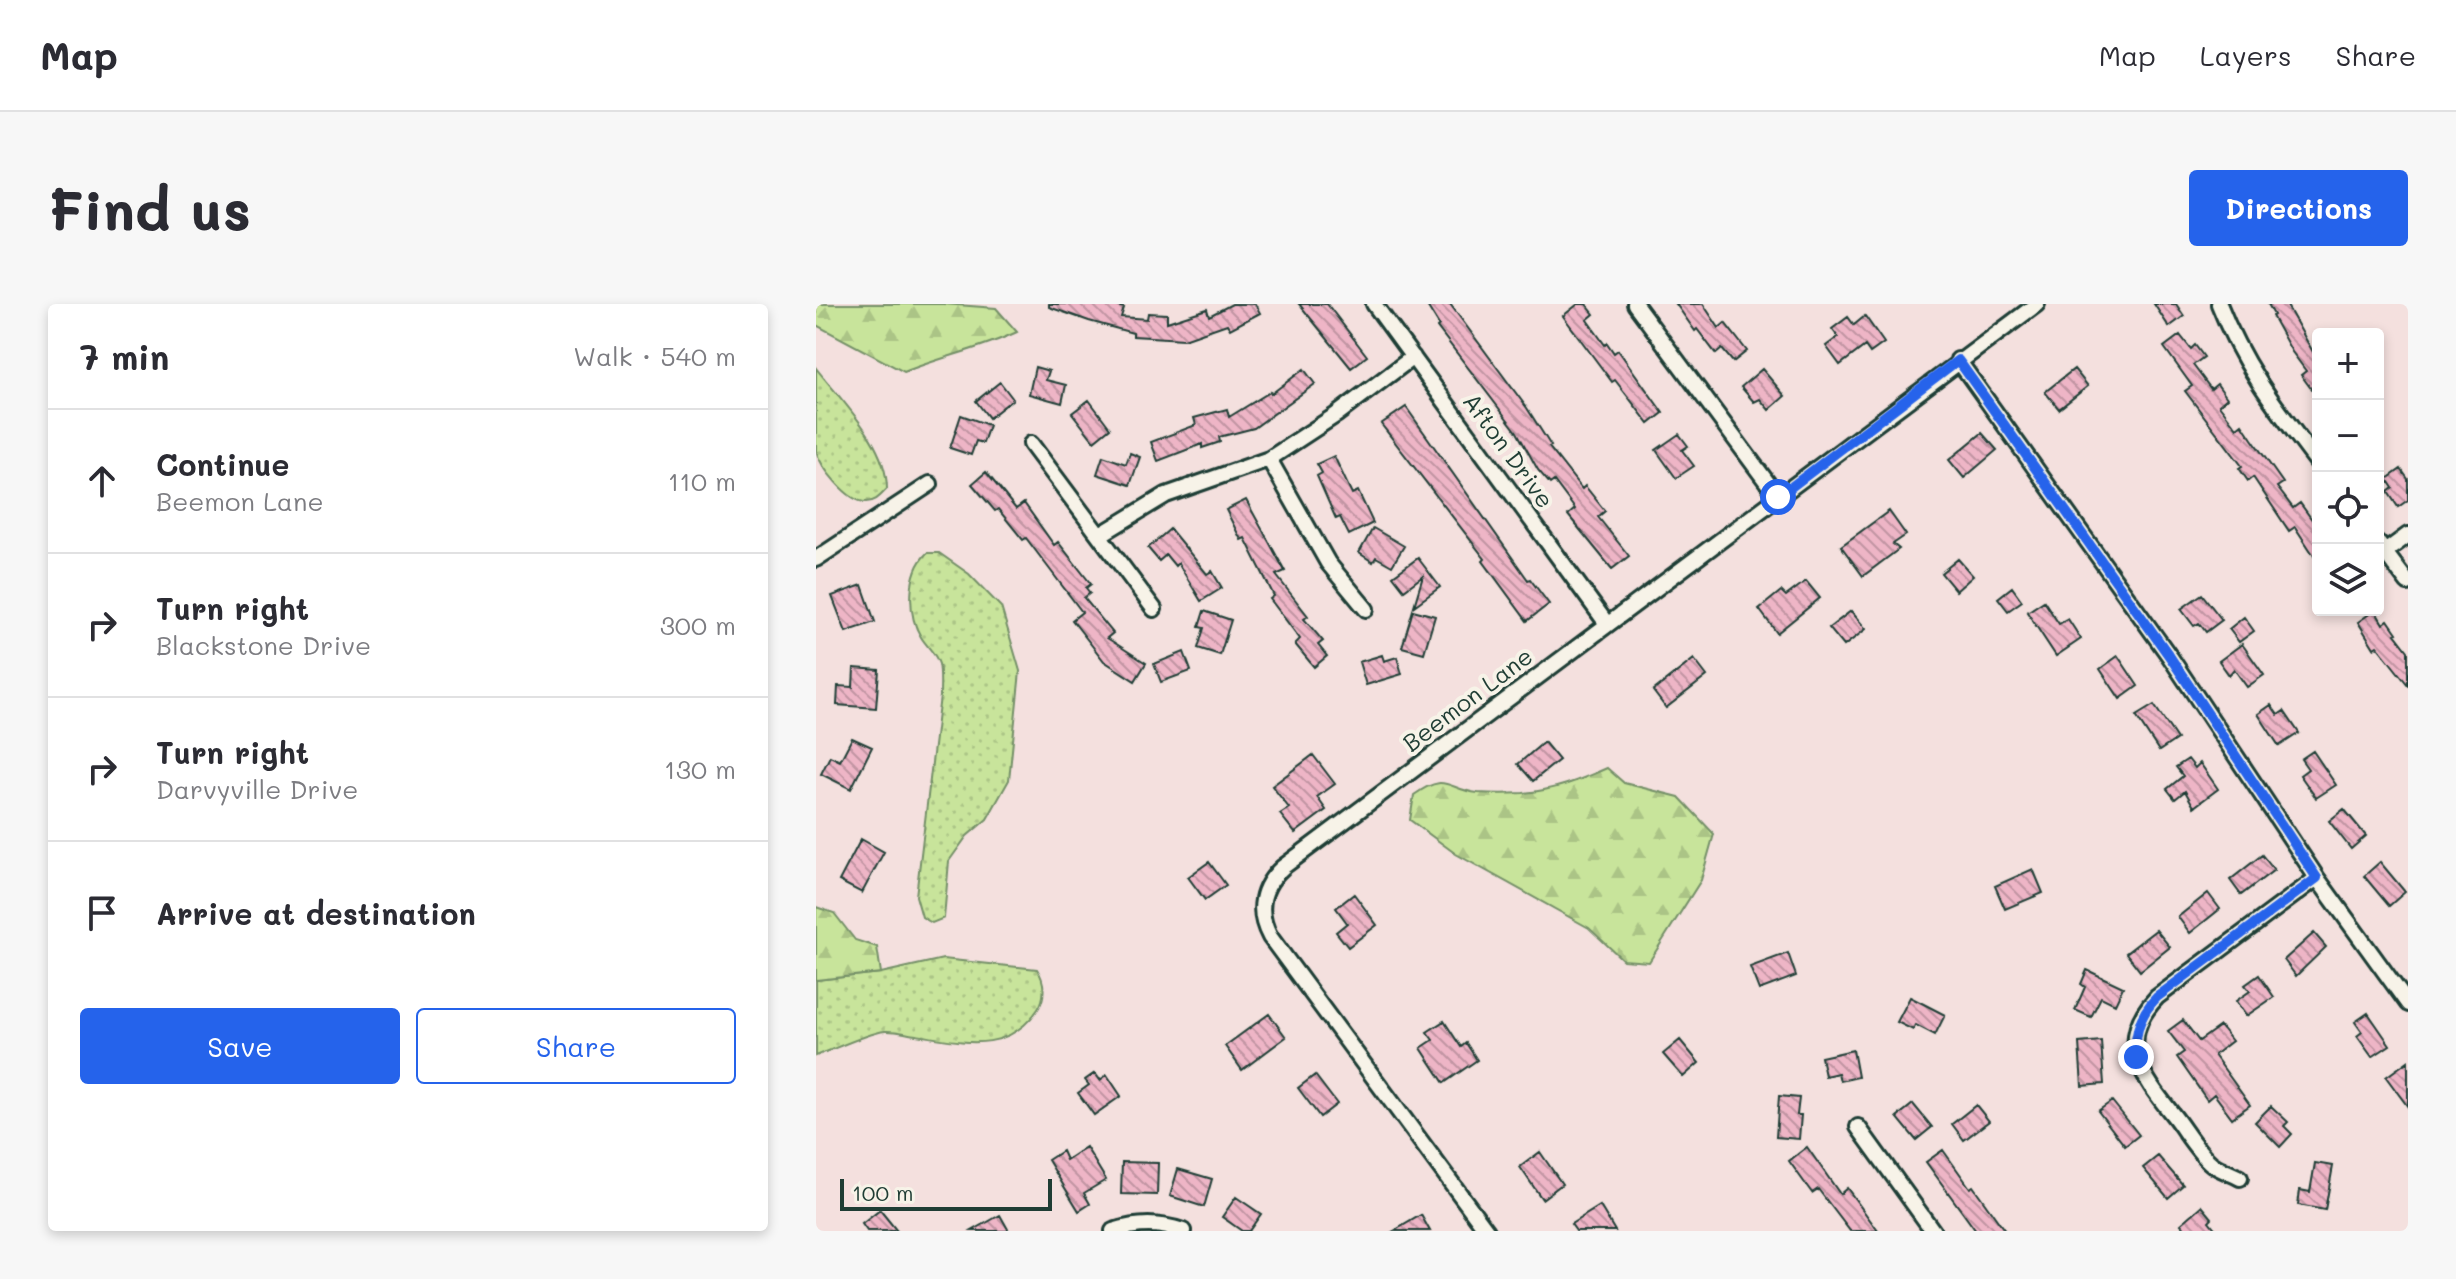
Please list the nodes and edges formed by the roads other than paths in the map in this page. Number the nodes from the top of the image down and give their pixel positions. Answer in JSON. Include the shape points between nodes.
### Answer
{"nodes":[{"id":1,"x":1374,"y":304,"type":"edge"},
{"id":2,"x":1635,"y":304,"type":"edge"},
{"id":3,"x":2037,"y":304,"type":"edge"},
{"id":4,"x":2219,"y":304,"type":"edge"},
{"id":5,"x":1413,"y":357,"type":"junction"},
{"id":6,"x":1958,"y":360,"type":"junction"},
{"id":7,"x":1031,"y":444,"type":"dead end"},
{"id":8,"x":2312,"y":455,"type":"edge"},
{"id":9,"x":1269,"y":459,"type":"junction"},
{"id":10,"x":930,"y":484,"type":"dead end"},
{"id":11,"x":1778,"y":497,"type":"junction"},
{"id":12,"x":1100,"y":535,"type":"junction"},
{"id":13,"x":2408,"y":535,"type":"edge"},
{"id":14,"x":2384,"y":546,"type":"edge"},
{"id":15,"x":2384,"y":551,"type":"edge"},
{"id":16,"x":816,"y":559,"type":"edge"},
{"id":17,"x":2408,"y":583,"type":"edge"},
{"id":18,"x":1154,"y":609,"type":"dead end"},
{"id":19,"x":1366,"y":609,"type":"dead end"},
{"id":20,"x":1607,"y":624,"type":"junction"},
{"id":21,"x":2317,"y":878,"type":"junction"},
{"id":22,"x":2408,"y":1004,"type":"edge"},
{"id":23,"x":1858,"y":1127,"type":"dead end"},
{"id":24,"x":2240,"y":1178,"type":"dead end"},
{"id":25,"x":1113,"y":1231,"type":"edge"},
{"id":26,"x":1183,"y":1231,"type":"edge"},
{"id":27,"x":1487,"y":1231,"type":"edge"},
{"id":28,"x":1933,"y":1231,"type":"edge"}],
"edges":[{"from":1,"to":5,"type":"street","name":"Afton Drive"},
{"from":2,"to":11,"type":"street"},
{"from":3,"to":6,"type":"street","name":"Beemon Lane"},
{"from":4,"to":8,"type":"street","via":[[2252,374]]},
{"from":5,"to":9,"type":"street"},
{"from":5,"to":20,"type":"street","name":"Afton Drive"},
{"from":6,"to":11,"type":"street","name":"Beemon Lane"},
{"from":6,"to":21,"type":"street","via":[[2170,657]]},
{"from":7,"to":12,"type":"street"},
{"from":9,"to":12,"type":"street","via":[[1166,495]]},
{"from":9,"to":19,"type":"street","via":[[1328,563]]},
{"from":10,"to":16,"type":"street"},
{"from":11,"to":20,"type":"street","name":"Beemon Lane"},
{"from":12,"to":18,"type":"street"},
{"from":13,"to":14,"type":"street"},
{"from":15,"to":17,"type":"street"},
{"from":20,"to":27,"type":"street","name":"Beemon Lane","via":[[1283,867],[1268,883],[1261,904],[1270,937]]},
{"from":21,"to":22,"type":"street"},
{"from":21,"to":24,"type":"street","via":[[2157,997],[2137,1030],[2136,1057],[2147,1082],[2211,1163]]},
{"from":23,"to":28,"type":"street"},
{"from":25,"to":26,"type":"street","via":[[1150,1224]]}]}
